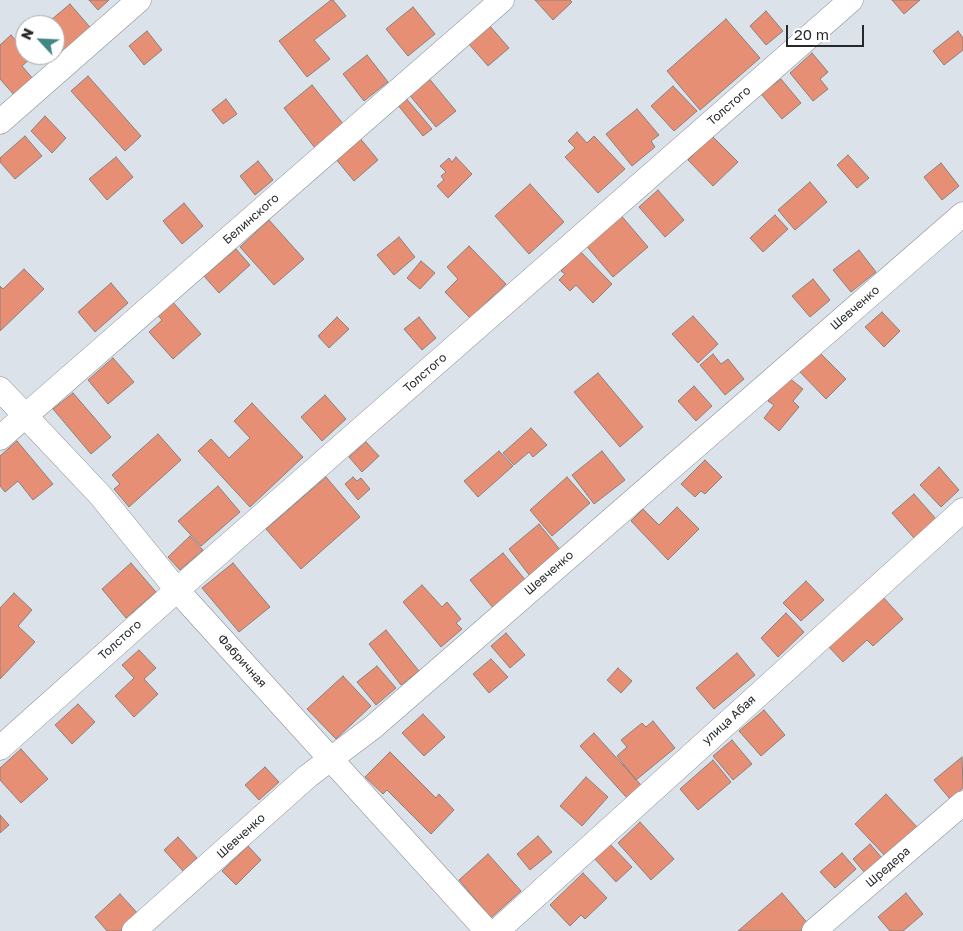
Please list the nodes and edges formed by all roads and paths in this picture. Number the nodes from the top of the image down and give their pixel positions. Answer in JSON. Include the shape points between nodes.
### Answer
{"nodes":[{"id":1,"x":139,"y":0,"type":"edge"},
{"id":2,"x":502,"y":0,"type":"edge"},
{"id":3,"x":851,"y":0,"type":"edge"},
{"id":4,"x":0,"y":122,"type":"edge"},
{"id":5,"x":963,"y":214,"type":"edge"},
{"id":6,"x":0,"y":389,"type":"edge"},
{"id":7,"x":24,"y":416,"type":"junction"},
{"id":8,"x":0,"y":438,"type":"edge"},
{"id":9,"x":963,"y":510,"type":"edge"},
{"id":10,"x":177,"y":590,"type":"junction"},
{"id":11,"x":0,"y":748,"type":"edge"},
{"id":12,"x":331,"y":760,"type":"junction"},
{"id":13,"x":963,"y":803,"type":"edge"},
{"id":14,"x":486,"y":930,"type":"edge"},
{"id":15,"x":134,"y":931,"type":"edge"},
{"id":16,"x":814,"y":931,"type":"edge"}],
"edges":[{"from":1,"to":4,"type":"street"},
{"from":2,"to":7,"type":"street","name":"Белинского"},
{"from":3,"to":10,"type":"street","name":"Толстого"},
{"from":5,"to":12,"type":"street","name":"Шевченко","via":[[372,728]]},
{"from":6,"to":7,"type":"street","name":"Фабричная"},
{"from":7,"to":8,"type":"street","name":"Белинского"},
{"from":7,"to":10,"type":"street","name":"Фабричная","via":[[100,496]]},
{"from":9,"to":14,"type":"street","name":"улица Абая"},
{"from":10,"to":11,"type":"street","name":"Толстого"},
{"from":10,"to":12,"type":"street","name":"Фабричная"},
{"from":12,"to":14,"type":"street","name":"Фабричная"},
{"from":12,"to":15,"type":"street","name":"Шевченко","via":[[308,776]]},
{"from":13,"to":16,"type":"street","name":"Шредера"}]}
